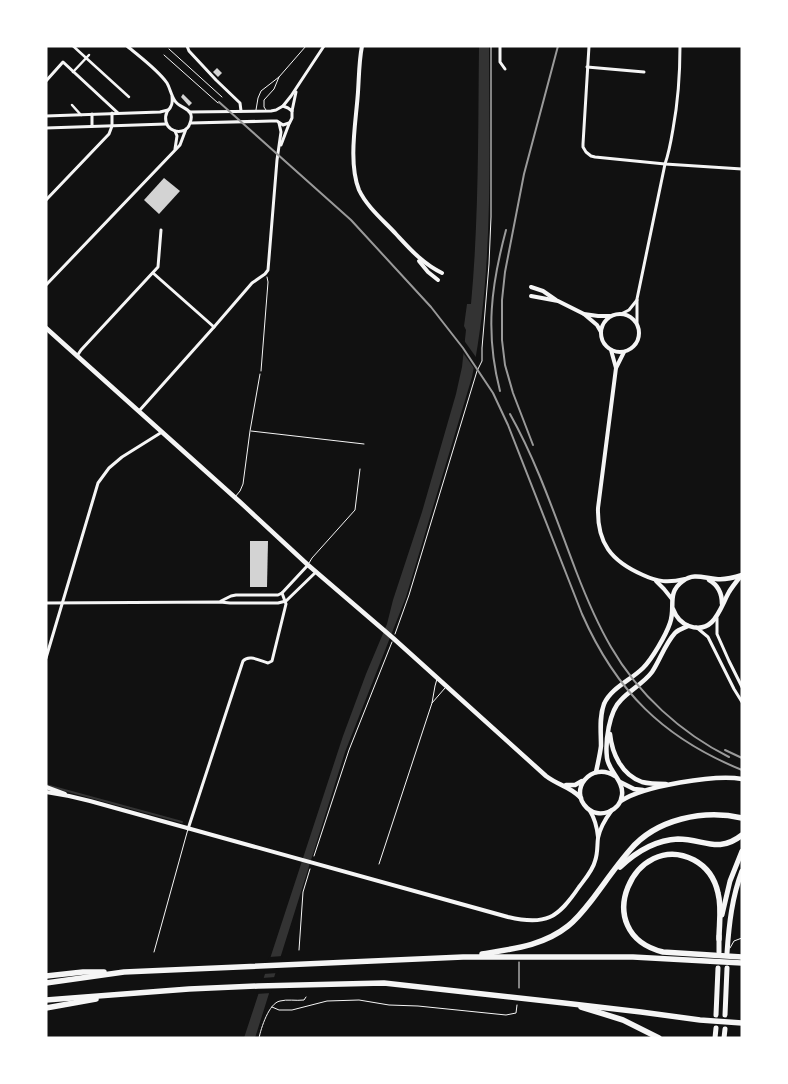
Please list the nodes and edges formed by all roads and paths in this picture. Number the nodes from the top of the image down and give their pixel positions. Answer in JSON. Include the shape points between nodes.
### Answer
{"nodes":[{"id":1,"x":73,"y":46,"type":"edge"},
{"id":2,"x":128,"y":46,"type":"edge"},
{"id":3,"x":187,"y":46,"type":"edge"},
{"id":4,"x":306,"y":46,"type":"edge"},
{"id":5,"x":324,"y":46,"type":"edge"},
{"id":6,"x":491,"y":46,"type":"edge"},
{"id":7,"x":500,"y":46,"type":"edge"},
{"id":8,"x":589,"y":46,"type":"edge"},
{"id":9,"x":680,"y":46,"type":"edge"},
{"id":10,"x":361,"y":47,"type":"edge"},
{"id":11,"x":169,"y":49,"type":"dead end"},
{"id":12,"x":164,"y":55,"type":"dead end"},
{"id":13,"x":87,"y":56,"type":"junction"},
{"id":14,"x":587,"y":67,"type":"junction"},
{"id":15,"x":505,"y":69,"type":"dead end"},
{"id":16,"x":73,"y":72,"type":"junction"},
{"id":17,"x":644,"y":72,"type":"dead end"},
{"id":18,"x":279,"y":77,"type":"junction"},
{"id":19,"x":46,"y":81,"type":"edge"},
{"id":20,"x":298,"y":86,"type":"junction"},
{"id":21,"x":172,"y":95,"type":"junction"},
{"id":22,"x":129,"y":96,"type":"dead end"},
{"id":23,"x":222,"y":97,"type":"dead end"},
{"id":24,"x":218,"y":103,"type":"dead end"},
{"id":25,"x":72,"y":105,"type":"dead end"},
{"id":26,"x":179,"y":106,"type":"junction"},
{"id":27,"x":283,"y":106,"type":"junction"},
{"id":28,"x":170,"y":109,"type":"junction"},
{"id":29,"x":276,"y":110,"type":"junction"},
{"id":30,"x":241,"y":111,"type":"junction"},
{"id":31,"x":256,"y":111,"type":"junction"},
{"id":32,"x":266,"y":111,"type":"junction"},
{"id":33,"x":292,"y":111,"type":"junction"},
{"id":34,"x":189,"y":112,"type":"junction"},
{"id":35,"x":118,"y":113,"type":"junction"},
{"id":36,"x":92,"y":114,"type":"junction"},
{"id":37,"x":112,"y":114,"type":"junction"},
{"id":38,"x":81,"y":115,"type":"junction"},
{"id":39,"x":46,"y":116,"type":"edge"},
{"id":40,"x":278,"y":122,"type":"junction"},
{"id":41,"x":289,"y":123,"type":"junction"},
{"id":42,"x":166,"y":124,"type":"junction"},
{"id":43,"x":190,"y":124,"type":"junction"},
{"id":44,"x":92,"y":126,"type":"junction"},
{"id":45,"x":112,"y":126,"type":"junction"},
{"id":46,"x":46,"y":128,"type":"edge"},
{"id":47,"x":186,"y":128,"type":"junction"},
{"id":48,"x":175,"y":131,"type":"junction"},
{"id":49,"x":279,"y":148,"type":"junction"},
{"id":50,"x":175,"y":149,"type":"junction"},
{"id":51,"x":664,"y":164,"type":"junction"},
{"id":52,"x":742,"y":169,"type":"edge"},
{"id":53,"x":46,"y":200,"type":"edge"},
{"id":54,"x":160,"y":230,"type":"dead end"},
{"id":55,"x":417,"y":257,"type":"junction"},
{"id":56,"x":153,"y":273,"type":"junction"},
{"id":57,"x":442,"y":273,"type":"dead end"},
{"id":58,"x":438,"y":280,"type":"dead end"},
{"id":59,"x":268,"y":282,"type":"dead end"},
{"id":60,"x":46,"y":285,"type":"edge"},
{"id":61,"x":531,"y":287,"type":"dead end"},
{"id":62,"x":531,"y":296,"type":"dead end"},
{"id":63,"x":637,"y":299,"type":"junction"},
{"id":64,"x":558,"y":302,"type":"junction"},
{"id":65,"x":584,"y":314,"type":"junction"},
{"id":66,"x":621,"y":314,"type":"junction"},
{"id":67,"x":611,"y":316,"type":"junction"},
{"id":68,"x":637,"y":324,"type":"junction"},
{"id":69,"x":214,"y":327,"type":"junction"},
{"id":70,"x":46,"y":328,"type":"edge"},
{"id":71,"x":601,"y":332,"type":"junction"},
{"id":72,"x":611,"y":350,"type":"junction"},
{"id":73,"x":624,"y":352,"type":"junction"},
{"id":74,"x":78,"y":356,"type":"junction"},
{"id":75,"x":616,"y":368,"type":"junction"},
{"id":76,"x":260,"y":374,"type":"joint"},
{"id":77,"x":139,"y":411,"type":"junction"},
{"id":78,"x":250,"y":431,"type":"junction"},
{"id":79,"x":162,"y":432,"type":"junction"},
{"id":80,"x":364,"y":444,"type":"dead end"},
{"id":81,"x":360,"y":469,"type":"dead end"},
{"id":82,"x":235,"y":497,"type":"junction"},
{"id":83,"x":308,"y":565,"type":"junction"},
{"id":84,"x":316,"y":571,"type":"junction"},
{"id":85,"x":742,"y":575,"type":"edge"},
{"id":86,"x":705,"y":578,"type":"junction"},
{"id":87,"x":686,"y":579,"type":"junction"},
{"id":88,"x":656,"y":581,"type":"junction"},
{"id":89,"x":282,"y":594,"type":"junction"},
{"id":90,"x":672,"y":599,"type":"junction"},
{"id":91,"x":286,"y":601,"type":"junction"},
{"id":92,"x":220,"y":602,"type":"junction"},
{"id":93,"x":46,"y":603,"type":"edge"},
{"id":94,"x":63,"y":603,"type":"junction"},
{"id":95,"x":672,"y":606,"type":"junction"},
{"id":96,"x":721,"y":608,"type":"junction"},
{"id":97,"x":716,"y":618,"type":"junction"},
{"id":98,"x":688,"y":626,"type":"junction"},
{"id":99,"x":695,"y":627,"type":"junction"},
{"id":100,"x":394,"y":638,"type":"junction"},
{"id":101,"x":46,"y":658,"type":"edge"},
{"id":102,"x":438,"y":678,"type":"junction"},
{"id":103,"x":446,"y":686,"type":"junction"},
{"id":104,"x":742,"y":686,"type":"edge"},
{"id":105,"x":742,"y":702,"type":"edge"},
{"id":106,"x":432,"y":703,"type":"junction"},
{"id":107,"x":610,"y":723,"type":"junction"},
{"id":108,"x":596,"y":772,"type":"junction"},
{"id":109,"x":614,"y":776,"type":"junction"},
{"id":110,"x":585,"y":779,"type":"junction"},
{"id":111,"x":742,"y":779,"type":"edge"},
{"id":112,"x":620,"y":782,"type":"junction"},
{"id":113,"x":673,"y":785,"type":"junction"},
{"id":114,"x":565,"y":786,"type":"junction"},
{"id":115,"x":46,"y":787,"type":"edge"},
{"id":116,"x":647,"y":790,"type":"junction"},
{"id":117,"x":46,"y":792,"type":"edge"},
{"id":118,"x":69,"y":796,"type":"junction"},
{"id":119,"x":581,"y":798,"type":"junction"},
{"id":120,"x":620,"y":802,"type":"junction"},
{"id":121,"x":588,"y":809,"type":"junction"},
{"id":122,"x":612,"y":810,"type":"junction"},
{"id":123,"x":740,"y":817,"type":"edge"},
{"id":124,"x":188,"y":828,"type":"junction"},
{"id":125,"x":742,"y":835,"type":"edge"},
{"id":126,"x":598,"y":837,"type":"junction"},
{"id":127,"x":742,"y":851,"type":"edge"},
{"id":128,"x":314,"y":856,"type":"dead end"},
{"id":129,"x":379,"y":864,"type":"dead end"},
{"id":130,"x":310,"y":869,"type":"dead end"},
{"id":131,"x":742,"y":871,"type":"edge"},
{"id":132,"x":610,"y":877,"type":"junction"},
{"id":133,"x":742,"y":938,"type":"edge"},
{"id":134,"x":719,"y":939,"type":"junction"},
{"id":135,"x":299,"y":950,"type":"dead end"},
{"id":136,"x":154,"y":952,"type":"dead end"},
{"id":137,"x":719,"y":952,"type":"dead end"},
{"id":138,"x":728,"y":953,"type":"joint"},
{"id":139,"x":463,"y":957,"type":"junction"},
{"id":140,"x":712,"y":958,"type":"junction"},
{"id":141,"x":739,"y":959,"type":"edge"},
{"id":142,"x":519,"y":962,"type":"dead end"},
{"id":143,"x":718,"y":968,"type":"dead end"},
{"id":144,"x":727,"y":968,"type":"dead end"},
{"id":145,"x":124,"y":972,"type":"junction"},
{"id":146,"x":46,"y":976,"type":"edge"},
{"id":147,"x":46,"y":983,"type":"edge"},
{"id":148,"x":520,"y":988,"type":"dead end"},
{"id":149,"x":138,"y":993,"type":"junction"},
{"id":150,"x":306,"y":997,"type":"dead end"},
{"id":151,"x":46,"y":1000,"type":"edge"},
{"id":152,"x":564,"y":1003,"type":"junction"},
{"id":153,"x":518,"y":1005,"type":"dead end"},
{"id":154,"x":46,"y":1006,"type":"edge"},
{"id":155,"x":272,"y":1007,"type":"junction"},
{"id":156,"x":716,"y":1015,"type":"dead end"},
{"id":157,"x":725,"y":1015,"type":"dead end"},
{"id":158,"x":742,"y":1023,"type":"edge"},
{"id":159,"x":716,"y":1028,"type":"dead end"},
{"id":160,"x":724,"y":1029,"type":"dead end"},
{"id":161,"x":258,"y":1038,"type":"edge"},
{"id":162,"x":660,"y":1038,"type":"edge"},
{"id":163,"x":715,"y":1038,"type":"edge"},
{"id":164,"x":724,"y":1038,"type":"edge"}],
"edges":[{"from":1,"to":13,"type":"street"},
{"from":2,"to":21,"type":"street","via":[[162,76]]},
{"from":3,"to":30,"type":"street","via":[[240,103]]},
{"from":4,"to":18,"type":"lane"},
{"from":5,"to":20,"type":"street"},
{"from":6,"to":100,"type":"path","via":[[491,217],[482,361]]},
{"from":7,"to":15,"type":"street","via":[[500,62]]},
{"from":8,"to":14,"type":"street"},
{"from":9,"to":51,"type":"street","via":[[676,112]]},
{"from":10,"to":55,"type":"street","via":[[355,176],[366,202]]},
{"from":11,"to":23,"type":"path"},
{"from":12,"to":24,"type":"path"},
{"from":13,"to":16,"type":"street"},
{"from":13,"to":22,"type":"street"},
{"from":14,"to":17,"type":"street"},
{"from":14,"to":51,"type":"street","via":[[583,146],[588,154]]},
{"from":16,"to":19,"type":"street","via":[[63,62]]},
{"from":16,"to":35,"type":"street"},
{"from":18,"to":31,"type":"lane","via":[[261,91]]},
{"from":18,"to":32,"type":"lane","via":[[274,90],[264,100]]},
{"from":20,"to":27,"type":"street"},
{"from":20,"to":33,"type":"street"},
{"from":21,"to":26,"type":"street"},
{"from":21,"to":28,"type":"street"},
{"from":25,"to":38,"type":"street"},
{"from":26,"to":28,"type":"street"},
{"from":26,"to":34,"type":"street"},
{"from":27,"to":29,"type":"street"},
{"from":27,"to":33,"type":"street"},
{"from":28,"to":35,"type":"street"},
{"from":28,"to":42,"type":"street"},
{"from":29,"to":32,"type":"street"},
{"from":29,"to":40,"type":"street"},
{"from":30,"to":31,"type":"street"},
{"from":30,"to":34,"type":"street"},
{"from":31,"to":32,"type":"street"},
{"from":33,"to":41,"type":"street"},
{"from":34,"to":43,"type":"street"},
{"from":35,"to":37,"type":"street"},
{"from":36,"to":37,"type":"street"},
{"from":36,"to":38,"type":"street"},
{"from":36,"to":44,"type":"street"},
{"from":37,"to":45,"type":"street"},
{"from":38,"to":39,"type":"street"},
{"from":40,"to":41,"type":"street"},
{"from":40,"to":43,"type":"street"},
{"from":40,"to":49,"type":"street","via":[[281,130]]},
{"from":41,"to":49,"type":"street"},
{"from":42,"to":45,"type":"street"},
{"from":42,"to":48,"type":"street"},
{"from":43,"to":47,"type":"street"},
{"from":44,"to":45,"type":"street"},
{"from":44,"to":46,"type":"street"},
{"from":45,"to":53,"type":"street","via":[[109,134]]},
{"from":47,"to":48,"type":"street"},
{"from":47,"to":50,"type":"street"},
{"from":48,"to":50,"type":"street"},
{"from":49,"to":69,"type":"street","via":[[269,266]]},
{"from":50,"to":60,"type":"street"},
{"from":51,"to":52,"type":"street"},
{"from":51,"to":63,"type":"street"},
{"from":54,"to":56,"type":"street","via":[[158,267]]},
{"from":55,"to":57,"type":"street"},
{"from":55,"to":58,"type":"street"},
{"from":56,"to":69,"type":"street"},
{"from":56,"to":74,"type":"street"},
{"from":59,"to":76,"type":"path"},
{"from":61,"to":64,"type":"street","via":[[553,296]]},
{"from":62,"to":64,"type":"street"},
{"from":63,"to":66,"type":"street","via":[[629,310]]},
{"from":63,"to":68,"type":"street"},
{"from":64,"to":65,"type":"street"},
{"from":65,"to":67,"type":"street"},
{"from":65,"to":71,"type":"street"},
{"from":66,"to":67,"type":"street"},
{"from":66,"to":68,"type":"street","via":[[631,317]]},
{"from":67,"to":71,"type":"street","via":[[604,322]]},
{"from":68,"to":73,"type":"street","via":[[638,340]]},
{"from":69,"to":77,"type":"street"},
{"from":70,"to":74,"type":"main road"},
{"from":71,"to":72,"type":"street","via":[[602,340]]},
{"from":72,"to":73,"type":"street"},
{"from":72,"to":75,"type":"street"},
{"from":73,"to":75,"type":"street"},
{"from":74,"to":77,"type":"main road"},
{"from":75,"to":88,"type":"street","via":[[598,508],[599,529],[607,548],[617,560]]},
{"from":76,"to":78,"type":"lane"},
{"from":77,"to":79,"type":"main road"},
{"from":78,"to":80,"type":"lane"},
{"from":78,"to":82,"type":"lane","via":[[243,484]]},
{"from":79,"to":82,"type":"main road"},
{"from":79,"to":94,"type":"street","via":[[122,457],[98,483]]},
{"from":81,"to":83,"type":"lane","via":[[355,510]]},
{"from":82,"to":83,"type":"main road"},
{"from":83,"to":84,"type":"main road"},
{"from":83,"to":89,"type":"street"},
{"from":84,"to":91,"type":"street"},
{"from":84,"to":100,"type":"main road"},
{"from":85,"to":86,"type":"main road","via":[[725,579]]},
{"from":85,"to":96,"type":"main road"},
{"from":86,"to":87,"type":"main road","via":[[695,576]]},
{"from":86,"to":96,"type":"main road","via":[[719,590]]},
{"from":87,"to":88,"type":"street"},
{"from":87,"to":90,"type":"main road","via":[[676,587]]},
{"from":88,"to":90,"type":"street"},
{"from":89,"to":91,"type":"street"},
{"from":89,"to":92,"type":"street","via":[[236,595]]},
{"from":90,"to":95,"type":"main road"},
{"from":91,"to":92,"type":"street"},
{"from":91,"to":124,"type":"street","via":[[272,661],[248,658],[243,661]]},
{"from":92,"to":94,"type":"street"},
{"from":93,"to":94,"type":"street"},
{"from":94,"to":101,"type":"street"},
{"from":95,"to":98,"type":"main road","via":[[678,618]]},
{"from":95,"to":108,"type":"main road","via":[[670,623],[649,660],[610,695],[604,706]]},
{"from":96,"to":97,"type":"main road"},
{"from":97,"to":99,"type":"main road","via":[[706,626]]},
{"from":97,"to":104,"type":"street","via":[[716,634]]},
{"from":98,"to":99,"type":"main road"},
{"from":98,"to":107,"type":"main road","via":[[675,633],[649,676],[619,701]]},
{"from":99,"to":105,"type":"street","via":[[708,637]]},
{"from":100,"to":102,"type":"main road"},
{"from":100,"to":128,"type":"path","via":[[349,750]]},
{"from":102,"to":103,"type":"main road"},
{"from":102,"to":106,"type":"lane"},
{"from":103,"to":106,"type":"lane"},
{"from":103,"to":114,"type":"main road","via":[[546,776]]},
{"from":106,"to":129,"type":"lane"},
{"from":107,"to":109,"type":"main road","via":[[607,758]]},
{"from":107,"to":113,"type":"main road","via":[[614,753],[630,774],[644,782]]},
{"from":108,"to":109,"type":"main road","via":[[605,771]]},
{"from":108,"to":110,"type":"main road"},
{"from":109,"to":112,"type":"main road"},
{"from":110,"to":114,"type":"main road"},
{"from":110,"to":119,"type":"main road","via":[[580,790]]},
{"from":111,"to":113,"type":"main road","via":[[720,778]]},
{"from":112,"to":116,"type":"main road"},
{"from":112,"to":120,"type":"main road"},
{"from":113,"to":116,"type":"main road"},
{"from":114,"to":119,"type":"main road"},
{"from":115,"to":118,"type":"street"},
{"from":116,"to":120,"type":"main road"},
{"from":117,"to":118,"type":"street"},
{"from":118,"to":124,"type":"street"},
{"from":119,"to":121,"type":"main road"},
{"from":120,"to":122,"type":"main road"},
{"from":121,"to":122,"type":"main road","via":[[599,813]]},
{"from":121,"to":126,"type":"street"},
{"from":122,"to":126,"type":"street"},
{"from":123,"to":132,"type":"highway","via":[[702,815],[661,827],[630,849]]},
{"from":124,"to":126,"type":"street","via":[[514,918],[540,920],[557,913],[572,898],[594,865]]},
{"from":124,"to":136,"type":"lane"},
{"from":125,"to":132,"type":"highway","via":[[722,844],[681,839],[658,843],[634,855]]},
{"from":127,"to":134,"type":"highway","via":[[730,881]]},
{"from":130,"to":135,"type":"path","via":[[303,892]]},
{"from":131,"to":138,"type":"highway","via":[[733,900]]},
{"from":132,"to":139,"type":"highway","via":[[575,919],[556,934],[525,947]]},
{"from":133,"to":138,"type":"lane","via":[[734,941]]},
{"from":134,"to":137,"type":"highway"},
{"from":134,"to":140,"type":"highway","via":[[719,896],[713,879],[703,866],[686,857],[668,855],[653,859],[637,872],[624,899],[627,924],[635,938],[660,951]]},
{"from":139,"to":140,"type":"highway"},
{"from":139,"to":145,"type":"highway"},
{"from":140,"to":141,"type":"highway"},
{"from":142,"to":148,"type":"path"},
{"from":143,"to":156,"type":"highway"},
{"from":144,"to":157,"type":"highway"},
{"from":145,"to":146,"type":"highway"},
{"from":145,"to":147,"type":"highway"},
{"from":149,"to":151,"type":"highway"},
{"from":149,"to":152,"type":"highway","via":[[258,986],[384,984]]},
{"from":149,"to":154,"type":"highway"},
{"from":150,"to":155,"type":"path","via":[[304,1000],[278,1001]]},
{"from":152,"to":158,"type":"highway"},
{"from":152,"to":162,"type":"highway","via":[[624,1020]]},
{"from":153,"to":155,"type":"path","via":[[516,1013],[506,1016],[359,1000],[327,1001],[292,1010]]},
{"from":155,"to":161,"type":"path"},
{"from":159,"to":163,"type":"highway"},
{"from":160,"to":164,"type":"highway"}]}
